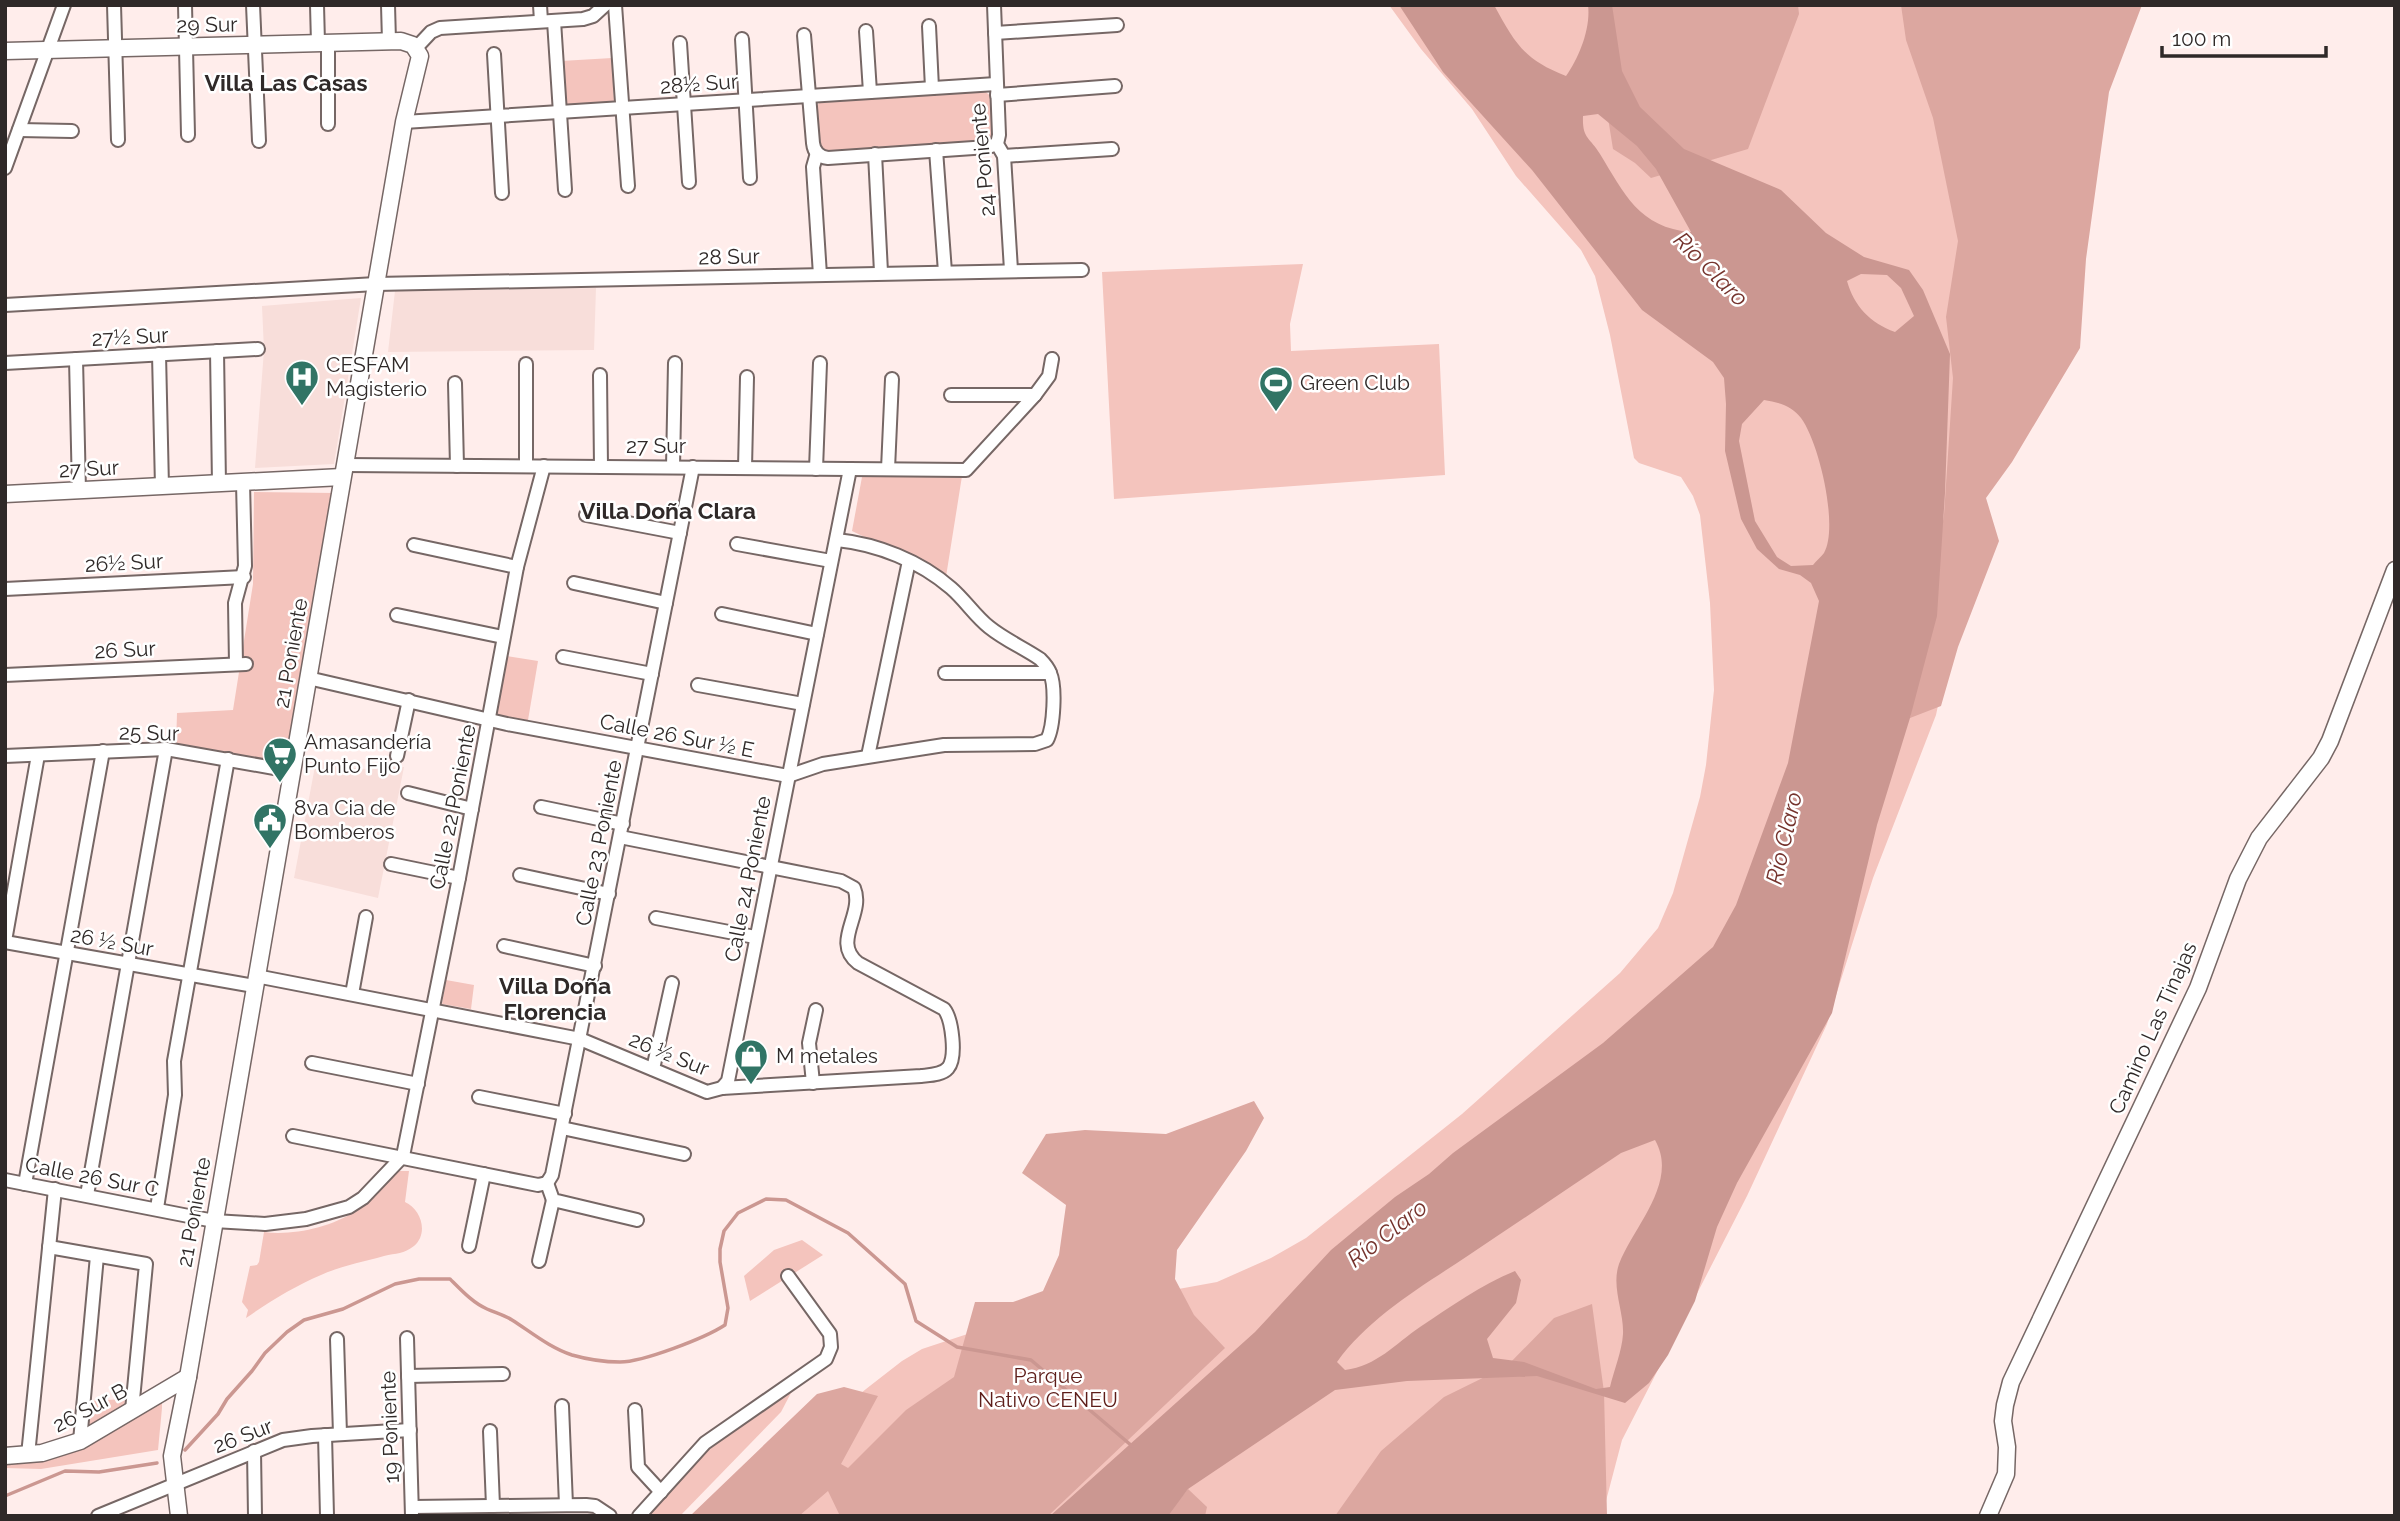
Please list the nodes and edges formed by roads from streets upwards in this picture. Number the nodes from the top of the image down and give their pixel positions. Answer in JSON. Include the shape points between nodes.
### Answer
{"nodes":[{"id":1,"x":64,"y":5,"type":"edge"},
{"id":2,"x":114,"y":5,"type":"edge"},
{"id":3,"x":185,"y":5,"type":"edge"},
{"id":4,"x":253,"y":5,"type":"edge"},
{"id":5,"x":317,"y":5,"type":"edge"},
{"id":6,"x":388,"y":5,"type":"edge"},
{"id":7,"x":540,"y":5,"type":"edge"},
{"id":8,"x":615,"y":5,"type":"edge"},
{"id":9,"x":994,"y":5,"type":"edge"},
{"id":10,"x":600,"y":8,"type":"edge"},
{"id":11,"x":547,"y":21,"type":"junction"},
{"id":12,"x":1117,"y":25,"type":"dead end"},
{"id":13,"x":929,"y":26,"type":"dead end"},
{"id":14,"x":866,"y":31,"type":"dead end"},
{"id":15,"x":995,"y":33,"type":"junction"},
{"id":16,"x":804,"y":35,"type":"dead end"},
{"id":17,"x":742,"y":39,"type":"dead end"},
{"id":18,"x":389,"y":41,"type":"junction"},
{"id":19,"x":323,"y":43,"type":"junction"},
{"id":20,"x":680,"y":43,"type":"dead end"},
{"id":21,"x":255,"y":45,"type":"junction"},
{"id":22,"x":186,"y":46,"type":"junction"},
{"id":23,"x":116,"y":48,"type":"junction"},
{"id":24,"x":416,"y":48,"type":"junction"},
{"id":25,"x":47,"y":50,"type":"junction"},
{"id":26,"x":5,"y":51,"type":"edge"},
{"id":27,"x":494,"y":54,"type":"dead end"},
{"id":28,"x":1115,"y":86,"type":"dead end"},
{"id":29,"x":932,"y":88,"type":"junction"},
{"id":30,"x":997,"y":89,"type":"junction"},
{"id":31,"x":870,"y":92,"type":"junction"},
{"id":32,"x":809,"y":96,"type":"junction"},
{"id":33,"x":746,"y":100,"type":"junction"},
{"id":34,"x":684,"y":104,"type":"junction"},
{"id":35,"x":622,"y":108,"type":"junction"},
{"id":36,"x":559,"y":112,"type":"junction"},
{"id":37,"x":498,"y":116,"type":"junction"},
{"id":38,"x":404,"y":122,"type":"junction"},
{"id":39,"x":328,"y":124,"type":"dead end"},
{"id":40,"x":19,"y":130,"type":"junction"},
{"id":41,"x":72,"y":131,"type":"dead end"},
{"id":42,"x":188,"y":135,"type":"dead end"},
{"id":43,"x":118,"y":140,"type":"dead end"},
{"id":44,"x":259,"y":141,"type":"dead end"},
{"id":45,"x":997,"y":144,"type":"junction"},
{"id":46,"x":1112,"y":149,"type":"dead end"},
{"id":47,"x":936,"y":150,"type":"junction"},
{"id":48,"x":817,"y":153,"type":"junction"},
{"id":49,"x":875,"y":154,"type":"junction"},
{"id":50,"x":8,"y":155,"type":"edge"},
{"id":51,"x":1004,"y":156,"type":"junction"},
{"id":52,"x":5,"y":168,"type":"edge"},
{"id":53,"x":750,"y":178,"type":"dead end"},
{"id":54,"x":689,"y":182,"type":"dead end"},
{"id":55,"x":628,"y":186,"type":"dead end"},
{"id":56,"x":565,"y":190,"type":"dead end"},
{"id":57,"x":502,"y":193,"type":"dead end"},
{"id":58,"x":1011,"y":270,"type":"junction"},
{"id":59,"x":1082,"y":270,"type":"dead end"},
{"id":60,"x":881,"y":272,"type":"junction"},
{"id":61,"x":945,"y":272,"type":"junction"},
{"id":62,"x":820,"y":275,"type":"junction"},
{"id":63,"x":376,"y":284,"type":"junction"},
{"id":64,"x":5,"y":305,"type":"edge"},
{"id":65,"x":258,"y":349,"type":"dead end"},
{"id":66,"x":217,"y":351,"type":"junction"},
{"id":67,"x":159,"y":354,"type":"junction"},
{"id":68,"x":76,"y":359,"type":"junction"},
{"id":69,"x":1052,"y":359,"type":"dead end"},
{"id":70,"x":5,"y":363,"type":"edge"},
{"id":71,"x":675,"y":363,"type":"dead end"},
{"id":72,"x":820,"y":363,"type":"dead end"},
{"id":73,"x":526,"y":364,"type":"dead end"},
{"id":74,"x":600,"y":375,"type":"dead end"},
{"id":75,"x":747,"y":377,"type":"dead end"},
{"id":76,"x":892,"y":379,"type":"dead end"},
{"id":77,"x":455,"y":383,"type":"dead end"},
{"id":78,"x":951,"y":395,"type":"dead end"},
{"id":79,"x":1035,"y":395,"type":"junction"},
{"id":80,"x":457,"y":466,"type":"junction"},
{"id":81,"x":526,"y":466,"type":"junction"},
{"id":82,"x":544,"y":466,"type":"junction"},
{"id":83,"x":601,"y":467,"type":"junction"},
{"id":84,"x":673,"y":467,"type":"junction"},
{"id":85,"x":693,"y":467,"type":"junction"},
{"id":86,"x":745,"y":468,"type":"junction"},
{"id":87,"x":816,"y":469,"type":"junction"},
{"id":88,"x":850,"y":469,"type":"junction"},
{"id":89,"x":888,"y":470,"type":"junction"},
{"id":90,"x":343,"y":471,"type":"junction"},
{"id":91,"x":243,"y":483,"type":"junction"},
{"id":92,"x":219,"y":484,"type":"junction"},
{"id":93,"x":162,"y":487,"type":"junction"},
{"id":94,"x":79,"y":491,"type":"junction"},
{"id":95,"x":5,"y":494,"type":"edge"},
{"id":96,"x":586,"y":515,"type":"dead end"},
{"id":97,"x":680,"y":533,"type":"junction"},
{"id":98,"x":837,"y":540,"type":"junction"},
{"id":99,"x":737,"y":544,"type":"dead end"},
{"id":100,"x":414,"y":545,"type":"dead end"},
{"id":101,"x":831,"y":561,"type":"junction"},
{"id":102,"x":909,"y":561,"type":"junction"},
{"id":103,"x":517,"y":567,"type":"junction"},
{"id":104,"x":2395,"y":570,"type":"edge"},
{"id":105,"x":244,"y":577,"type":"junction"},
{"id":106,"x":573,"y":583,"type":"dead end"},
{"id":107,"x":5,"y":589,"type":"edge"},
{"id":108,"x":666,"y":603,"type":"junction"},
{"id":109,"x":722,"y":614,"type":"dead end"},
{"id":110,"x":397,"y":615,"type":"dead end"},
{"id":111,"x":817,"y":634,"type":"junction"},
{"id":112,"x":503,"y":637,"type":"junction"},
{"id":113,"x":563,"y":657,"type":"dead end"},
{"id":114,"x":1048,"y":669,"type":"junction"},
{"id":115,"x":945,"y":673,"type":"dead end"},
{"id":116,"x":652,"y":674,"type":"junction"},
{"id":117,"x":5,"y":675,"type":"edge"},
{"id":118,"x":308,"y":678,"type":"junction"},
{"id":119,"x":698,"y":685,"type":"dead end"},
{"id":120,"x":409,"y":700,"type":"junction"},
{"id":121,"x":803,"y":704,"type":"junction"},
{"id":122,"x":489,"y":720,"type":"junction"},
{"id":123,"x":638,"y":748,"type":"junction"},
{"id":124,"x":166,"y":749,"type":"junction"},
{"id":125,"x":103,"y":751,"type":"junction"},
{"id":126,"x":38,"y":755,"type":"junction"},
{"id":127,"x":5,"y":756,"type":"edge"},
{"id":128,"x":868,"y":756,"type":"junction"},
{"id":129,"x":397,"y":757,"type":"dead end"},
{"id":130,"x":228,"y":759,"type":"junction"},
{"id":131,"x":292,"y":771,"type":"junction"},
{"id":132,"x":788,"y":776,"type":"junction"},
{"id":133,"x":408,"y":793,"type":"dead end"},
{"id":134,"x":541,"y":807,"type":"dead end"},
{"id":135,"x":472,"y":809,"type":"junction"},
{"id":136,"x":621,"y":830,"type":"junction"},
{"id":137,"x":391,"y":864,"type":"dead end"},
{"id":138,"x":770,"y":869,"type":"junction"},
{"id":139,"x":520,"y":875,"type":"dead end"},
{"id":140,"x":459,"y":878,"type":"junction"},
{"id":141,"x":609,"y":894,"type":"junction"},
{"id":142,"x":366,"y":917,"type":"dead end"},
{"id":143,"x":656,"y":918,"type":"dead end"},
{"id":144,"x":755,"y":937,"type":"junction"},
{"id":145,"x":5,"y":942,"type":"edge"},
{"id":146,"x":505,"y":946,"type":"dead end"},
{"id":147,"x":66,"y":953,"type":"junction"},
{"id":148,"x":128,"y":964,"type":"junction"},
{"id":149,"x":595,"y":966,"type":"junction"},
{"id":150,"x":189,"y":975,"type":"junction"},
{"id":151,"x":255,"y":981,"type":"junction"},
{"id":152,"x":672,"y":983,"type":"dead end"},
{"id":153,"x":352,"y":994,"type":"junction"},
{"id":154,"x":433,"y":1010,"type":"junction"},
{"id":155,"x":816,"y":1010,"type":"dead end"},
{"id":156,"x":580,"y":1039,"type":"junction"},
{"id":157,"x":312,"y":1063,"type":"dead end"},
{"id":158,"x":653,"y":1069,"type":"junction"},
{"id":159,"x":813,"y":1083,"type":"junction"},
{"id":160,"x":418,"y":1084,"type":"junction"},
{"id":161,"x":722,"y":1088,"type":"junction"},
{"id":162,"x":479,"y":1097,"type":"dead end"},
{"id":163,"x":563,"y":1121,"type":"junction"},
{"id":164,"x":293,"y":1136,"type":"dead end"},
{"id":165,"x":684,"y":1154,"type":"dead end"},
{"id":166,"x":403,"y":1156,"type":"junction"},
{"id":167,"x":484,"y":1174,"type":"junction"},
{"id":168,"x":5,"y":1180,"type":"edge"},
{"id":169,"x":547,"y":1183,"type":"junction"},
{"id":170,"x":25,"y":1184,"type":"junction"},
{"id":171,"x":55,"y":1189,"type":"junction"},
{"id":172,"x":87,"y":1195,"type":"junction"},
{"id":173,"x":553,"y":1200,"type":"junction"},
{"id":174,"x":157,"y":1208,"type":"junction"},
{"id":175,"x":637,"y":1220,"type":"dead end"},
{"id":176,"x":214,"y":1221,"type":"junction"},
{"id":177,"x":469,"y":1246,"type":"dead end"},
{"id":178,"x":49,"y":1247,"type":"junction"},
{"id":179,"x":97,"y":1255,"type":"junction"},
{"id":180,"x":539,"y":1261,"type":"dead end"},
{"id":181,"x":788,"y":1276,"type":"dead end"},
{"id":182,"x":407,"y":1338,"type":"dead end"},
{"id":183,"x":337,"y":1339,"type":"dead end"},
{"id":184,"x":503,"y":1374,"type":"dead end"},
{"id":185,"x":408,"y":1376,"type":"junction"},
{"id":186,"x":188,"y":1377,"type":"junction"},
{"id":187,"x":562,"y":1406,"type":"dead end"},
{"id":188,"x":132,"y":1410,"type":"junction"},
{"id":189,"x":635,"y":1410,"type":"dead end"},
{"id":190,"x":410,"y":1430,"type":"junction"},
{"id":191,"x":490,"y":1431,"type":"dead end"},
{"id":192,"x":340,"y":1434,"type":"junction"},
{"id":193,"x":326,"y":1435,"type":"junction"},
{"id":194,"x":80,"y":1441,"type":"junction"},
{"id":195,"x":254,"y":1451,"type":"junction"},
{"id":196,"x":28,"y":1455,"type":"junction"},
{"id":197,"x":5,"y":1456,"type":"edge"},
{"id":198,"x":176,"y":1484,"type":"junction"},
{"id":199,"x":661,"y":1492,"type":"junction"},
{"id":200,"x":566,"y":1505,"type":"junction"},
{"id":201,"x":493,"y":1506,"type":"junction"},
{"id":202,"x":412,"y":1511,"type":"edge"},
{"id":203,"x":98,"y":1516,"type":"edge"},
{"id":204,"x":179,"y":1516,"type":"edge"},
{"id":205,"x":255,"y":1516,"type":"edge"},
{"id":206,"x":327,"y":1516,"type":"edge"},
{"id":207,"x":610,"y":1516,"type":"edge"},
{"id":208,"x":639,"y":1516,"type":"edge"},
{"id":209,"x":1988,"y":1516,"type":"edge"}],
"edges":[{"from":1,"to":25,"type":"street"},
{"from":2,"to":23,"type":"street"},
{"from":3,"to":22,"type":"street"},
{"from":4,"to":21,"type":"street"},
{"from":5,"to":19,"type":"street"},
{"from":6,"to":18,"type":"street"},
{"from":7,"to":11,"type":"street"},
{"from":8,"to":35,"type":"street"},
{"from":9,"to":15,"type":"street","name":"24 Poniente"},
{"from":10,"to":11,"type":"street","via":[[588,18]]},
{"from":11,"to":24,"type":"street","via":[[440,28]]},
{"from":11,"to":36,"type":"street"},
{"from":12,"to":15,"type":"street"},
{"from":13,"to":29,"type":"street"},
{"from":14,"to":31,"type":"street"},
{"from":15,"to":30,"type":"street","name":"24 Poniente"},
{"from":16,"to":32,"type":"street"},
{"from":17,"to":33,"type":"street"},
{"from":18,"to":19,"type":"street","name":"29 Sur"},
{"from":18,"to":24,"type":"street","name":"29 Sur","via":[[405,41]]},
{"from":19,"to":21,"type":"street","name":"29 Sur"},
{"from":19,"to":39,"type":"street"},
{"from":20,"to":34,"type":"street"},
{"from":21,"to":22,"type":"street","name":"29 Sur"},
{"from":21,"to":44,"type":"street"},
{"from":22,"to":23,"type":"street","name":"29 Sur"},
{"from":22,"to":42,"type":"street"},
{"from":23,"to":25,"type":"street","name":"29 Sur"},
{"from":23,"to":43,"type":"street"},
{"from":24,"to":38,"type":"street","name":"21 Poniente","via":[[420,60]]},
{"from":25,"to":26,"type":"street","name":"29 Sur"},
{"from":25,"to":40,"type":"street"},
{"from":27,"to":37,"type":"street"},
{"from":28,"to":30,"type":"street","name":"28½ Sur"},
{"from":29,"to":30,"type":"street","name":"28½ Sur"},
{"from":29,"to":31,"type":"street","name":"28½ Sur"},
{"from":30,"to":45,"type":"street","name":"24 Poniente"},
{"from":31,"to":32,"type":"street","name":"28½ Sur"},
{"from":32,"to":33,"type":"street","name":"28½ Sur"},
{"from":32,"to":48,"type":"street"},
{"from":33,"to":34,"type":"street","name":"28½ Sur"},
{"from":33,"to":53,"type":"street"},
{"from":34,"to":35,"type":"street","name":"28½ Sur"},
{"from":34,"to":54,"type":"street"},
{"from":35,"to":36,"type":"street","name":"28½ Sur"},
{"from":35,"to":55,"type":"street"},
{"from":36,"to":37,"type":"street","name":"28½ Sur"},
{"from":36,"to":56,"type":"street"},
{"from":37,"to":38,"type":"street","name":"28½ Sur"},
{"from":37,"to":57,"type":"street"},
{"from":38,"to":63,"type":"street","name":"21 Poniente"},
{"from":40,"to":41,"type":"street"},
{"from":40,"to":50,"type":"street"},
{"from":45,"to":47,"type":"street"},
{"from":45,"to":51,"type":"street","name":"24 Poniente"},
{"from":46,"to":51,"type":"street"},
{"from":47,"to":49,"type":"street"},
{"from":47,"to":61,"type":"street"},
{"from":48,"to":49,"type":"street","via":[[828,158]]},
{"from":48,"to":62,"type":"street","via":[[813,167]]},
{"from":49,"to":60,"type":"street"},
{"from":50,"to":52,"type":"street"},
{"from":51,"to":58,"type":"street","name":"24 Poniente"},
{"from":58,"to":59,"type":"street","name":"28 Sur"},
{"from":58,"to":61,"type":"street","name":"28 Sur"},
{"from":60,"to":61,"type":"street","name":"28 Sur"},
{"from":60,"to":62,"type":"street","name":"28 Sur"},
{"from":62,"to":63,"type":"street","name":"28 Sur"},
{"from":63,"to":64,"type":"street","name":"28 Sur"},
{"from":63,"to":90,"type":"street","name":"21 Poniente"},
{"from":65,"to":66,"type":"street","name":"27½ Sur"},
{"from":66,"to":67,"type":"street","name":"27½ Sur"},
{"from":66,"to":92,"type":"street"},
{"from":67,"to":68,"type":"street","name":"27½ Sur"},
{"from":67,"to":93,"type":"street"},
{"from":68,"to":70,"type":"street","name":"27½ Sur"},
{"from":68,"to":94,"type":"street"},
{"from":69,"to":79,"type":"street","via":[[1049,376]]},
{"from":71,"to":84,"type":"street"},
{"from":72,"to":87,"type":"street"},
{"from":73,"to":81,"type":"street"},
{"from":74,"to":83,"type":"street"},
{"from":75,"to":86,"type":"street"},
{"from":76,"to":89,"type":"street"},
{"from":77,"to":80,"type":"street"},
{"from":78,"to":79,"type":"street"},
{"from":79,"to":89,"type":"street","name":"27 Sur","via":[[967,470]]},
{"from":80,"to":81,"type":"street","name":"27 Sur"},
{"from":80,"to":90,"type":"street","name":"27 Sur"},
{"from":81,"to":82,"type":"street","name":"27 Sur"},
{"from":82,"to":83,"type":"street","name":"27 Sur"},
{"from":82,"to":103,"type":"street","name":"Calle 22 Poniente"},
{"from":83,"to":84,"type":"street","name":"27 Sur"},
{"from":84,"to":85,"type":"street","name":"27 Sur"},
{"from":85,"to":86,"type":"street","name":"27 Sur"},
{"from":85,"to":97,"type":"street","name":"Calle 23 Poniente"},
{"from":86,"to":87,"type":"street","name":"27 Sur"},
{"from":87,"to":88,"type":"street","name":"27 Sur"},
{"from":88,"to":89,"type":"street","name":"27 Sur"},
{"from":88,"to":98,"type":"street","name":"Calle 24 Poniente"},
{"from":90,"to":91,"type":"street","name":"27 Sur"},
{"from":90,"to":118,"type":"street","name":"21 Poniente"},
{"from":91,"to":92,"type":"street","name":"27 Sur"},
{"from":91,"to":105,"type":"street"},
{"from":92,"to":93,"type":"street","name":"27 Sur"},
{"from":93,"to":94,"type":"street","name":"27 Sur"},
{"from":94,"to":95,"type":"street","name":"27 Sur"},
{"from":96,"to":97,"type":"street"},
{"from":97,"to":108,"type":"street","name":"Calle 23 Poniente"},
{"from":98,"to":101,"type":"street","name":"Calle 24 Poniente"},
{"from":98,"to":102,"type":"street"},
{"from":99,"to":101,"type":"street"},
{"from":100,"to":103,"type":"street"},
{"from":101,"to":111,"type":"street","name":"Calle 24 Poniente"},
{"from":102,"to":114,"type":"street","via":[[950,587],[990,628],[1040,659]]},
{"from":102,"to":128,"type":"street"},
{"from":103,"to":112,"type":"street","name":"Calle 22 Poniente"},
{"from":104,"to":209,"type":"street","name":"Camino Las Tinajas","via":[[2330,741],[2259,838],[2238,878],[2198,988],[2011,1382],[2003,1421],[2006,1474]]},
{"from":105,"to":107,"type":"street","name":"26½ Sur"},
{"from":105,"to":117,"type":"street","name":"26 Sur","via":[[235,603],[241,664]]},
{"from":106,"to":108,"type":"street"},
{"from":108,"to":116,"type":"street","name":"Calle 23 Poniente"},
{"from":109,"to":111,"type":"street"},
{"from":110,"to":112,"type":"street"},
{"from":111,"to":121,"type":"street","name":"Calle 24 Poniente"},
{"from":112,"to":122,"type":"street","name":"Calle 22 Poniente"},
{"from":113,"to":116,"type":"street"},
{"from":114,"to":115,"type":"street"},
{"from":114,"to":128,"type":"street","name":"Calle 26 Sur ½ E","via":[[1052,727],[1041,743],[944,745]]},
{"from":116,"to":123,"type":"street","name":"Calle 23 Poniente"},
{"from":118,"to":120,"type":"street","name":"Calle 26 Sur ½ E"},
{"from":118,"to":131,"type":"street","name":"21 Poniente"},
{"from":119,"to":121,"type":"street"},
{"from":120,"to":122,"type":"street","name":"Calle 26 Sur ½ E"},
{"from":120,"to":129,"type":"street"},
{"from":121,"to":132,"type":"street","name":"Calle 24 Poniente"},
{"from":122,"to":123,"type":"street","name":"Calle 26 Sur ½ E"},
{"from":122,"to":135,"type":"street","name":"Calle 22 Poniente"},
{"from":123,"to":132,"type":"street","name":"Calle 26 Sur ½ E"},
{"from":123,"to":136,"type":"street","name":"Calle 23 Poniente"},
{"from":124,"to":125,"type":"street","name":"25 Sur"},
{"from":124,"to":130,"type":"street","name":"25 Sur"},
{"from":124,"to":148,"type":"street"},
{"from":125,"to":126,"type":"street","name":"25 Sur"},
{"from":125,"to":147,"type":"street"},
{"from":126,"to":127,"type":"street","name":"25 Sur"},
{"from":126,"to":145,"type":"street"},
{"from":128,"to":132,"type":"street","name":"Calle 26 Sur ½ E"},
{"from":130,"to":131,"type":"street","name":"25 Sur"},
{"from":130,"to":150,"type":"street"},
{"from":131,"to":151,"type":"street","name":"21 Poniente"},
{"from":132,"to":138,"type":"street","name":"Calle 24 Poniente"},
{"from":133,"to":135,"type":"street"},
{"from":134,"to":136,"type":"street"},
{"from":135,"to":140,"type":"street","name":"Calle 22 Poniente"},
{"from":136,"to":138,"type":"street"},
{"from":136,"to":141,"type":"street","name":"Calle 23 Poniente"},
{"from":137,"to":140,"type":"street"},
{"from":138,"to":144,"type":"street","name":"Calle 24 Poniente"},
{"from":138,"to":159,"type":"street","name":"26 ½ Sur","via":[[841,881],[854,888],[857,900],[847,950],[851,958],[944,1009],[952,1025],[950,1063],[942,1072]]},
{"from":139,"to":141,"type":"street"},
{"from":140,"to":154,"type":"street","name":"Calle 22 Poniente"},
{"from":141,"to":149,"type":"street","name":"Calle 23 Poniente"},
{"from":142,"to":153,"type":"street"},
{"from":143,"to":144,"type":"street"},
{"from":144,"to":161,"type":"street","name":"Calle 24 Poniente"},
{"from":145,"to":147,"type":"street","name":"26 ½ Sur"},
{"from":146,"to":149,"type":"street"},
{"from":147,"to":148,"type":"street","name":"26 ½ Sur"},
{"from":147,"to":170,"type":"street"},
{"from":148,"to":150,"type":"street","name":"26 ½ Sur"},
{"from":148,"to":172,"type":"street"},
{"from":149,"to":156,"type":"street","name":"Calle 23 Poniente"},
{"from":150,"to":151,"type":"street","name":"26 ½ Sur"},
{"from":150,"to":174,"type":"street"},
{"from":151,"to":153,"type":"street","name":"26 ½ Sur"},
{"from":151,"to":176,"type":"street","name":"21 Poniente"},
{"from":152,"to":158,"type":"street"},
{"from":153,"to":154,"type":"street","name":"26 ½ Sur"},
{"from":154,"to":156,"type":"street","name":"26 ½ Sur"},
{"from":154,"to":160,"type":"street","name":"Calle 22 Poniente"},
{"from":155,"to":159,"type":"street","via":[[809,1044]]},
{"from":156,"to":158,"type":"street","name":"26 ½ Sur"},
{"from":156,"to":163,"type":"street","name":"Calle 23 Poniente"},
{"from":157,"to":160,"type":"street"},
{"from":158,"to":161,"type":"street","name":"26 ½ Sur","via":[[707,1092]]},
{"from":159,"to":161,"type":"street","name":"26 ½ Sur"},
{"from":160,"to":166,"type":"street","name":"Calle 22 Poniente"},
{"from":162,"to":163,"type":"street"},
{"from":163,"to":165,"type":"street"},
{"from":163,"to":169,"type":"street","name":"Calle 23 Poniente"},
{"from":164,"to":166,"type":"street"},
{"from":166,"to":167,"type":"street"},
{"from":166,"to":176,"type":"street","name":"Calle 26 Sur C","via":[[363,1198],[336,1212],[265,1224]]},
{"from":167,"to":169,"type":"street"},
{"from":167,"to":177,"type":"street"},
{"from":168,"to":170,"type":"street","name":"Calle 26 Sur C"},
{"from":169,"to":173,"type":"street"},
{"from":170,"to":171,"type":"street","name":"Calle 26 Sur C"},
{"from":171,"to":172,"type":"street","name":"Calle 26 Sur C"},
{"from":171,"to":178,"type":"street"},
{"from":172,"to":174,"type":"street","name":"Calle 26 Sur C"},
{"from":173,"to":175,"type":"street"},
{"from":173,"to":180,"type":"street"},
{"from":174,"to":176,"type":"street","name":"Calle 26 Sur C"},
{"from":176,"to":186,"type":"street","name":"21 Poniente"},
{"from":178,"to":179,"type":"street"},
{"from":178,"to":196,"type":"street"},
{"from":179,"to":188,"type":"street","via":[[146,1264]]},
{"from":179,"to":194,"type":"street"},
{"from":181,"to":199,"type":"street","via":[[830,1334],[826,1359],[705,1443]]},
{"from":182,"to":185,"type":"street","name":"19 Poniente"},
{"from":183,"to":192,"type":"street"},
{"from":184,"to":185,"type":"street"},
{"from":185,"to":190,"type":"street","name":"19 Poniente"},
{"from":186,"to":188,"type":"street","name":"26 Sur B"},
{"from":186,"to":198,"type":"street","name":"21 Poniente","via":[[172,1456]]},
{"from":187,"to":200,"type":"street"},
{"from":188,"to":194,"type":"street","name":"26 Sur B"},
{"from":189,"to":199,"type":"street","via":[[638,1467]]},
{"from":190,"to":192,"type":"street","name":"26 Sur"},
{"from":190,"to":202,"type":"street","name":"19 Poniente"},
{"from":191,"to":201,"type":"street"},
{"from":192,"to":193,"type":"street","name":"26 Sur"},
{"from":193,"to":195,"type":"street","name":"26 Sur","via":[[291,1438]]},
{"from":193,"to":206,"type":"street"},
{"from":194,"to":196,"type":"street","name":"26 Sur B"},
{"from":195,"to":198,"type":"street","name":"26 Sur"},
{"from":195,"to":205,"type":"street"},
{"from":196,"to":197,"type":"street","name":"26 Sur B"},
{"from":198,"to":203,"type":"street","name":"26 Sur"},
{"from":198,"to":204,"type":"street","name":"21 Poniente"},
{"from":199,"to":208,"type":"street"},
{"from":200,"to":201,"type":"street"},
{"from":200,"to":207,"type":"street","via":[[595,1506]]},
{"from":201,"to":202,"type":"street"}]}
